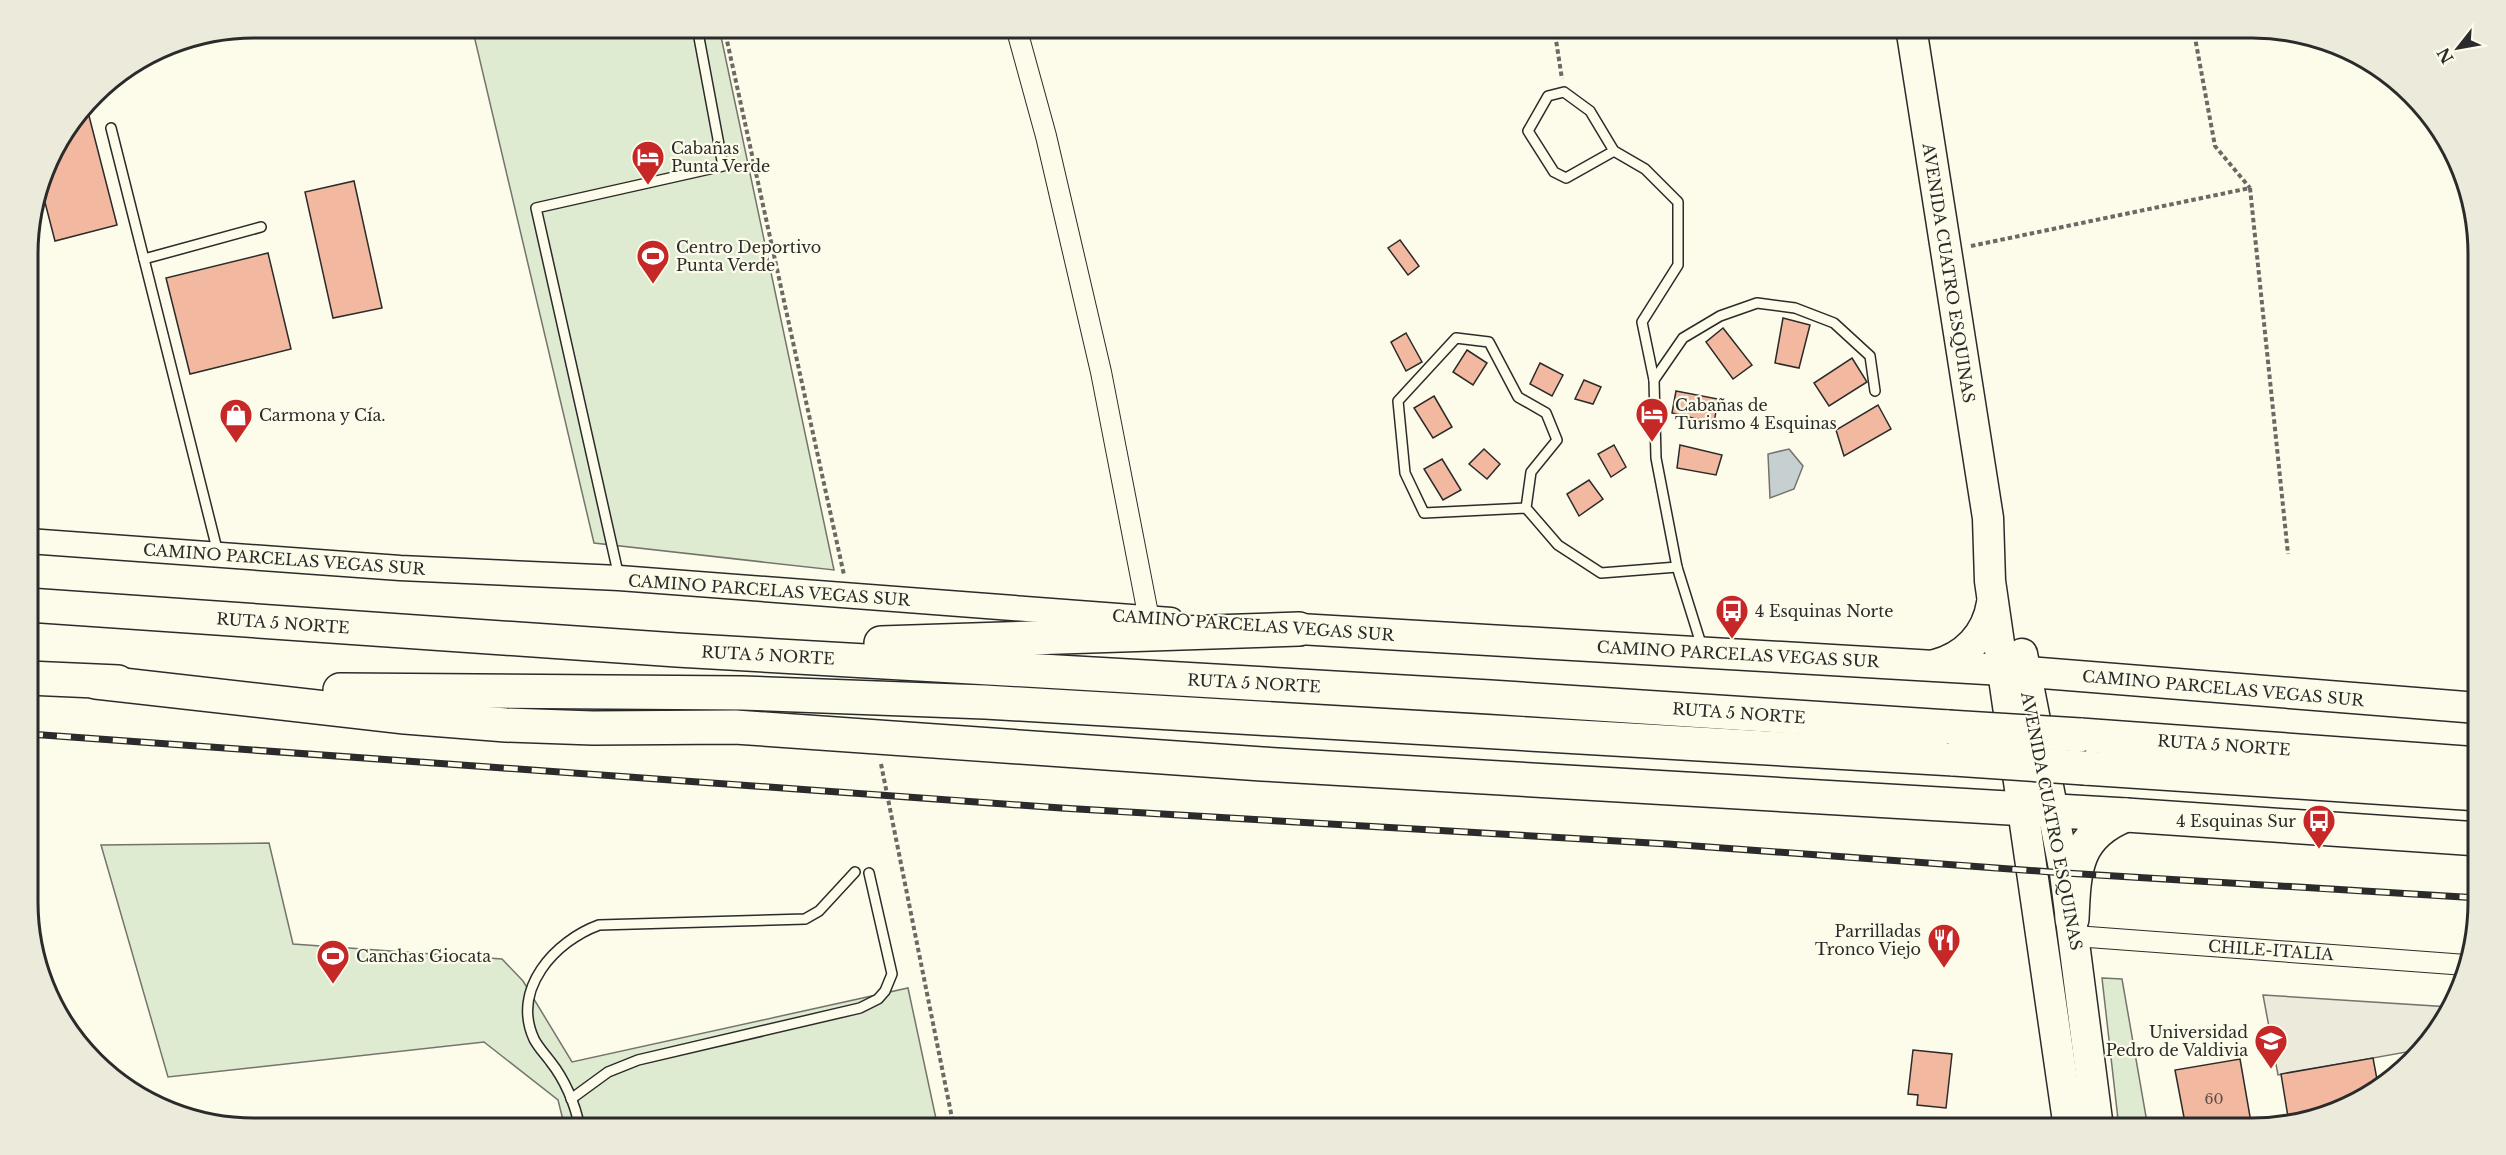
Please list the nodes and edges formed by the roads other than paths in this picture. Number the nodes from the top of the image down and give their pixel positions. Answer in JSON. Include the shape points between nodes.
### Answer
{"nodes":[{"id":1,"x":699,"y":38,"type":"edge"},
{"id":2,"x":1019,"y":38,"type":"edge"},
{"id":3,"x":1913,"y":38,"type":"edge"},
{"id":4,"x":111,"y":128,"type":"dead end"},
{"id":5,"x":1614,"y":151,"type":"junction"},
{"id":6,"x":261,"y":227,"type":"dead end"},
{"id":7,"x":144,"y":259,"type":"junction"},
{"id":8,"x":1654,"y":380,"type":"junction"},
{"id":9,"x":1875,"y":391,"type":"dead end"},
{"id":10,"x":1526,"y":508,"type":"junction"},
{"id":11,"x":1988,"y":518,"type":"junction"},
{"id":12,"x":38,"y":542,"type":"edge"},
{"id":13,"x":219,"y":556,"type":"junction"},
{"id":14,"x":1677,"y":567,"type":"junction"},
{"id":15,"x":620,"y":579,"type":"junction"},
{"id":16,"x":1992,"y":600,"type":"junction"},
{"id":17,"x":38,"y":606,"type":"edge"},
{"id":18,"x":1149,"y":619,"type":"junction"},
{"id":19,"x":1299,"y":629,"type":"junction"},
{"id":20,"x":2018,"y":630,"type":"junction"},
{"id":21,"x":677,"y":650,"type":"junction"},
{"id":22,"x":1704,"y":652,"type":"junction"},
{"id":23,"x":1933,"y":665,"type":"junction"},
{"id":24,"x":2014,"y":671,"type":"junction"},
{"id":25,"x":2073,"y":676,"type":"junction"},
{"id":26,"x":38,"y":679,"type":"edge"},
{"id":27,"x":96,"y":682,"type":"junction"},
{"id":28,"x":2468,"y":707,"type":"edge"},
{"id":29,"x":2468,"y":763,"type":"edge"},
{"id":30,"x":2468,"y":793,"type":"edge"},
{"id":31,"x":2038,"y":810,"type":"junction"},
{"id":32,"x":2126,"y":815,"type":"junction"},
{"id":33,"x":2468,"y":838,"type":"edge"},
{"id":34,"x":855,"y":872,"type":"dead end"},
{"id":35,"x":869,"y":873,"type":"dead end"},
{"id":36,"x":2033,"y":875,"type":"junction"},
{"id":37,"x":2074,"y":928,"type":"junction"},
{"id":38,"x":2459,"y":963,"type":"edge"},
{"id":39,"x":571,"y":1099,"type":"junction"},
{"id":40,"x":577,"y":1118,"type":"edge"},
{"id":41,"x":2068,"y":1118,"type":"edge"},
{"id":42,"x":2097,"y":1118,"type":"edge"}],
"edges":[{"from":1,"to":15,"type":"lane","via":[[723,166],[536,208]]},
{"from":2,"to":18,"type":"street","via":[[1101,372]]},
{"from":3,"to":11,"type":"main road","name":"AVENIDA CUATRO ESQUINAS"},
{"from":4,"to":7,"type":"lane"},
{"from":5,"to":5,"type":"lane","via":[[1566,178],[1554,172],[1528,131],[1548,96],[1564,92],[1590,111]]},
{"from":5,"to":8,"type":"lane","via":[[1645,170],[1678,202],[1678,265],[1642,322]]},
{"from":6,"to":7,"type":"lane"},
{"from":7,"to":13,"type":"lane"},
{"from":8,"to":9,"type":"lane","via":[[1683,338],[1720,316],[1757,303],[1795,308],[1834,322],[1870,356]]},
{"from":8,"to":14,"type":"lane","via":[[1656,458]]},
{"from":10,"to":10,"type":"lane","via":[[1424,513],[1405,473],[1398,400],[1456,338],[1489,342],[1518,397],[1546,413],[1557,440],[1531,472]]},
{"from":10,"to":14,"type":"lane","via":[[1558,545],[1601,573]]},
{"from":11,"to":16,"type":"main road","name":"AVENIDA CUATRO ESQUINAS"},
{"from":11,"to":20,"type":"main road","name":"AVENIDA CUATRO ESQUINAS"},
{"from":12,"to":13,"type":"street","name":"CAMINO PARCELAS VEGAS SUR"},
{"from":13,"to":15,"type":"street","name":"CAMINO PARCELAS VEGAS SUR"},
{"from":14,"to":22,"type":"lane"},
{"from":15,"to":18,"type":"street","name":"CAMINO PARCELAS VEGAS SUR"},
{"from":16,"to":23,"type":"main road","via":[[1986,624],[1972,646],[1947,662]]},
{"from":16,"to":24,"type":"main road","name":"AVENIDA CUATRO ESQUINAS"},
{"from":17,"to":21,"type":"highway","name":"RUTA 5 NORTE"},
{"from":18,"to":19,"type":"street","name":"CAMINO PARCELAS VEGAS SUR"},
{"from":19,"to":21,"type":"highway"},
{"from":19,"to":22,"type":"main road","name":"CAMINO PARCELAS VEGAS SUR"},
{"from":20,"to":24,"type":"main road","name":"AVENIDA CUATRO ESQUINAS"},
{"from":20,"to":25,"type":"main road","via":[[2040,659]]},
{"from":21,"to":29,"type":"highway","name":"RUTA 5 NORTE","bridge":true,"via":[[1490,697]]},
{"from":22,"to":23,"type":"main road","name":"CAMINO PARCELAS VEGAS SUR"},
{"from":23,"to":24,"type":"main road","name":"CAMINO PARCELAS VEGAS SUR"},
{"from":24,"to":25,"type":"main road","name":"CAMINO PARCELAS VEGAS SUR"},
{"from":24,"to":31,"type":"main road","name":"AVENIDA CUATRO ESQUINAS"},
{"from":25,"to":28,"type":"main road","name":"CAMINO PARCELAS VEGAS SUR"},
{"from":26,"to":27,"type":"highway","name":"RUTA 5 NORTE"},
{"from":27,"to":30,"type":"highway","name":"RUTA 5 NORTE","bridge":true,"via":[[362,691],[742,693],[985,702]]},
{"from":27,"to":31,"type":"highway","via":[[506,725],[735,727],[1262,764]]},
{"from":31,"to":32,"type":"highway"},
{"from":31,"to":36,"type":"main road","name":"AVENIDA CUATRO ESQUINAS"},
{"from":31,"to":37,"type":"main road","name":"AVENIDA CUATRO ESQUINAS"},
{"from":32,"to":33,"type":"highway"},
{"from":32,"to":37,"type":"highway","via":[[2100,828],[2087,843],[2075,873]]},
{"from":34,"to":39,"type":"lane","via":[[819,911],[805,919],[599,925],[557,948],[530,992],[528,1017],[534,1040],[562,1079]]},
{"from":35,"to":39,"type":"lane","via":[[892,974],[878,999],[860,1008],[638,1060],[608,1072]]},
{"from":36,"to":37,"type":"main road","via":[[2050,933],[2064,938]]},
{"from":36,"to":41,"type":"main road","name":"AVENIDA CUATRO ESQUINAS"},
{"from":37,"to":38,"type":"street","name":"CHILE-ITALIA"},
{"from":37,"to":42,"type":"main road","name":"AVENIDA CUATRO ESQUINAS"},
{"from":39,"to":40,"type":"lane"}]}
